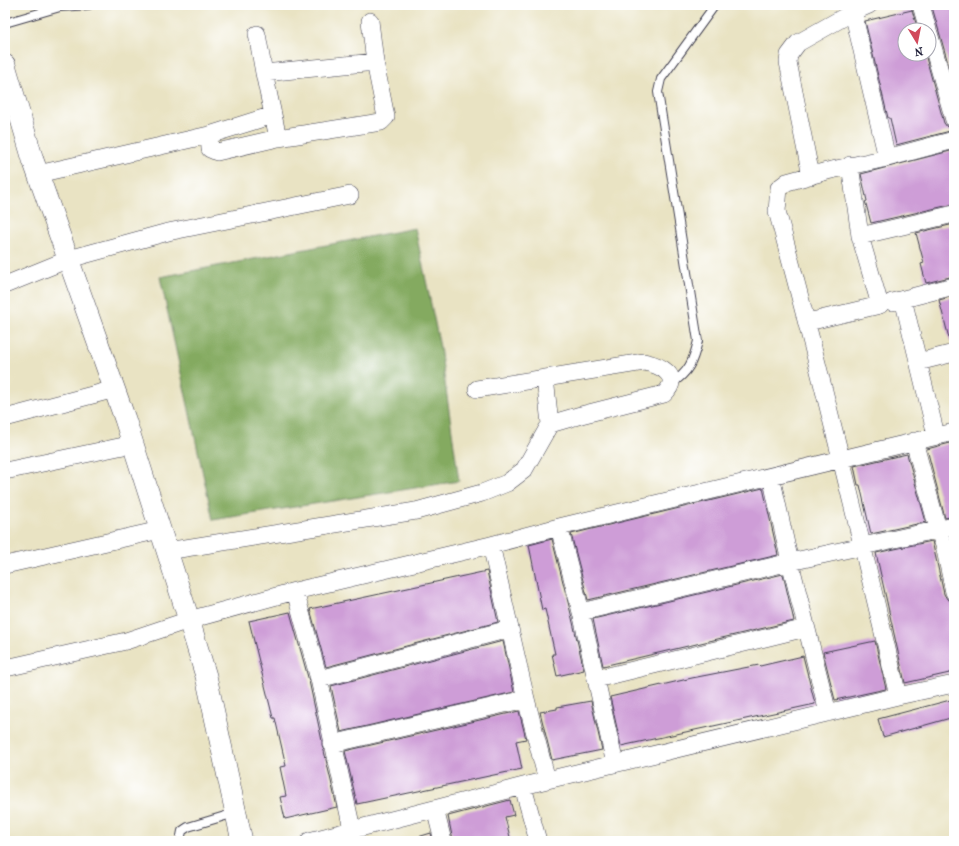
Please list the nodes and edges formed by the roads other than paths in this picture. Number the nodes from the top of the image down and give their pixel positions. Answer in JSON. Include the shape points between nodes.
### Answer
{"nodes":[{"id":1,"x":89,"y":5,"type":"edge"},
{"id":2,"x":714,"y":5,"type":"edge"},
{"id":3,"x":869,"y":5,"type":"edge"},
{"id":4,"x":921,"y":5,"type":"edge"},
{"id":5,"x":853,"y":12,"type":"junction"},
{"id":6,"x":370,"y":21,"type":"dead end"},
{"id":7,"x":926,"y":22,"type":"edge"},
{"id":8,"x":5,"y":23,"type":"edge"},
{"id":9,"x":257,"y":34,"type":"dead end"},
{"id":10,"x":937,"y":59,"type":"edge"},
{"id":11,"x":375,"y":62,"type":"junction"},
{"id":12,"x":5,"y":66,"type":"edge"},
{"id":13,"x":264,"y":73,"type":"junction"},
{"id":14,"x":273,"y":115,"type":"junction"},
{"id":15,"x":954,"y":120,"type":"edge"},
{"id":16,"x":208,"y":135,"type":"junction"},
{"id":17,"x":278,"y":138,"type":"junction"},
{"id":18,"x":954,"y":140,"type":"edge"},
{"id":19,"x":886,"y":158,"type":"junction"},
{"id":20,"x":850,"y":165,"type":"junction"},
{"id":21,"x":38,"y":174,"type":"junction"},
{"id":22,"x":810,"y":176,"type":"junction"},
{"id":23,"x":350,"y":195,"type":"dead end"},
{"id":24,"x":954,"y":214,"type":"edge"},
{"id":25,"x":860,"y":236,"type":"junction"},
{"id":26,"x":69,"y":259,"type":"junction"},
{"id":27,"x":5,"y":284,"type":"edge"},
{"id":28,"x":954,"y":286,"type":"edge"},
{"id":29,"x":903,"y":299,"type":"junction"},
{"id":30,"x":880,"y":305,"type":"junction"},
{"id":31,"x":808,"y":322,"type":"junction"},
{"id":32,"x":954,"y":353,"type":"edge"},
{"id":33,"x":918,"y":362,"type":"junction"},
{"id":34,"x":545,"y":378,"type":"junction"},
{"id":35,"x":671,"y":384,"type":"junction"},
{"id":36,"x":115,"y":389,"type":"junction"},
{"id":37,"x":477,"y":389,"type":"dead end"},
{"id":38,"x":5,"y":418,"type":"edge"},
{"id":39,"x":550,"y":424,"type":"junction"},
{"id":40,"x":954,"y":432,"type":"edge"},
{"id":41,"x":936,"y":435,"type":"junction"},
{"id":42,"x":914,"y":441,"type":"junction"},
{"id":43,"x":133,"y":444,"type":"junction"},
{"id":44,"x":841,"y":459,"type":"junction"},
{"id":45,"x":5,"y":471,"type":"edge"},
{"id":46,"x":771,"y":476,"type":"junction"},
{"id":47,"x":559,"y":527,"type":"junction"},
{"id":48,"x":946,"y":527,"type":"edge"},
{"id":49,"x":160,"y":530,"type":"junction"},
{"id":50,"x":491,"y":545,"type":"junction"},
{"id":51,"x":863,"y":545,"type":"junction"},
{"id":52,"x":167,"y":551,"type":"junction"},
{"id":53,"x":790,"y":562,"type":"junction"},
{"id":54,"x":5,"y":566,"type":"edge"},
{"id":55,"x":295,"y":591,"type":"junction"},
{"id":56,"x":954,"y":592,"type":"edge"},
{"id":57,"x":581,"y":612,"type":"junction"},
{"id":58,"x":189,"y":620,"type":"junction"},
{"id":59,"x":806,"y":628,"type":"junction"},
{"id":60,"x":509,"y":629,"type":"junction"},
{"id":61,"x":6,"y":668,"type":"dead end"},
{"id":62,"x":319,"y":679,"type":"junction"},
{"id":63,"x":596,"y":680,"type":"junction"},
{"id":64,"x":954,"y":684,"type":"edge"},
{"id":65,"x":898,"y":696,"type":"junction"},
{"id":66,"x":526,"y":699,"type":"junction"},
{"id":67,"x":828,"y":713,"type":"junction"},
{"id":68,"x":332,"y":744,"type":"junction"},
{"id":69,"x":615,"y":764,"type":"junction"},
{"id":70,"x":547,"y":780,"type":"junction"},
{"id":71,"x":523,"y":787,"type":"junction"},
{"id":72,"x":435,"y":809,"type":"junction"},
{"id":73,"x":236,"y":812,"type":"junction"},
{"id":74,"x":362,"y":832,"type":"edge"},
{"id":75,"x":180,"y":841,"type":"edge"},
{"id":76,"x":242,"y":841,"type":"edge"},
{"id":77,"x":309,"y":841,"type":"edge"},
{"id":78,"x":443,"y":841,"type":"edge"},
{"id":79,"x":538,"y":841,"type":"edge"}],
"edges":[{"from":1,"to":8,"type":"lane","via":[[60,7]]},
{"from":2,"to":35,"type":"lane","via":[[661,79],[658,92],[698,341],[694,359],[683,376]]},
{"from":3,"to":5,"type":"street"},
{"from":4,"to":7,"type":"street"},
{"from":5,"to":19,"type":"street"},
{"from":5,"to":22,"type":"street","via":[[798,43],[789,55],[788,62]]},
{"from":6,"to":11,"type":"street"},
{"from":9,"to":13,"type":"street"},
{"from":10,"to":15,"type":"street"},
{"from":11,"to":13,"type":"street"},
{"from":11,"to":17,"type":"street","via":[[386,117],[384,120]]},
{"from":12,"to":21,"type":"street"},
{"from":13,"to":14,"type":"street"},
{"from":14,"to":16,"type":"street"},
{"from":14,"to":17,"type":"street"},
{"from":16,"to":17,"type":"street","via":[[210,149],[217,152]]},
{"from":16,"to":21,"type":"street"},
{"from":18,"to":19,"type":"street"},
{"from":19,"to":20,"type":"street"},
{"from":20,"to":22,"type":"street"},
{"from":20,"to":25,"type":"street"},
{"from":21,"to":26,"type":"street"},
{"from":22,"to":31,"type":"street","via":[[788,182],[779,188],[777,211]]},
{"from":23,"to":26,"type":"street","via":[[168,232]]},
{"from":24,"to":25,"type":"street"},
{"from":25,"to":30,"type":"street"},
{"from":26,"to":27,"type":"street"},
{"from":26,"to":36,"type":"street"},
{"from":28,"to":29,"type":"street"},
{"from":29,"to":30,"type":"street"},
{"from":29,"to":33,"type":"street"},
{"from":30,"to":31,"type":"street"},
{"from":31,"to":44,"type":"street"},
{"from":32,"to":33,"type":"street"},
{"from":33,"to":41,"type":"street"},
{"from":34,"to":35,"type":"street","via":[[644,362],[664,368],[670,376]]},
{"from":34,"to":37,"type":"street"},
{"from":34,"to":39,"type":"street"},
{"from":35,"to":39,"type":"street","via":[[664,394]]},
{"from":36,"to":38,"type":"street"},
{"from":36,"to":43,"type":"street"},
{"from":39,"to":52,"type":"street","via":[[524,470],[507,483],[482,493],[416,511]]},
{"from":40,"to":41,"type":"street"},
{"from":41,"to":42,"type":"street"},
{"from":42,"to":44,"type":"street"},
{"from":42,"to":48,"type":"street"},
{"from":43,"to":45,"type":"street"},
{"from":43,"to":49,"type":"street"},
{"from":44,"to":46,"type":"street"},
{"from":44,"to":51,"type":"street"},
{"from":46,"to":47,"type":"street"},
{"from":46,"to":53,"type":"street"},
{"from":47,"to":50,"type":"street"},
{"from":47,"to":57,"type":"street"},
{"from":48,"to":51,"type":"street"},
{"from":48,"to":56,"type":"street","via":[[944,545]]},
{"from":49,"to":52,"type":"street"},
{"from":49,"to":54,"type":"street"},
{"from":50,"to":55,"type":"street"},
{"from":50,"to":60,"type":"street"},
{"from":51,"to":53,"type":"street"},
{"from":51,"to":65,"type":"street"},
{"from":52,"to":58,"type":"street"},
{"from":53,"to":57,"type":"street"},
{"from":53,"to":59,"type":"street"},
{"from":55,"to":58,"type":"street"},
{"from":55,"to":62,"type":"street"},
{"from":57,"to":63,"type":"street"},
{"from":58,"to":61,"type":"street","via":[[126,641]]},
{"from":58,"to":73,"type":"street","via":[[206,676]]},
{"from":59,"to":63,"type":"street"},
{"from":59,"to":67,"type":"street"},
{"from":60,"to":62,"type":"street"},
{"from":60,"to":66,"type":"street"},
{"from":62,"to":68,"type":"street"},
{"from":63,"to":69,"type":"street"},
{"from":64,"to":65,"type":"street"},
{"from":65,"to":67,"type":"street"},
{"from":66,"to":68,"type":"street"},
{"from":66,"to":70,"type":"street"},
{"from":67,"to":69,"type":"street"},
{"from":68,"to":74,"type":"street"},
{"from":69,"to":70,"type":"street"},
{"from":70,"to":71,"type":"street"},
{"from":71,"to":72,"type":"street"},
{"from":71,"to":79,"type":"street"},
{"from":72,"to":74,"type":"street"},
{"from":72,"to":78,"type":"street"},
{"from":73,"to":75,"type":"lane","via":[[188,827],[182,831]]},
{"from":73,"to":76,"type":"street"},
{"from":74,"to":77,"type":"street"}]}
